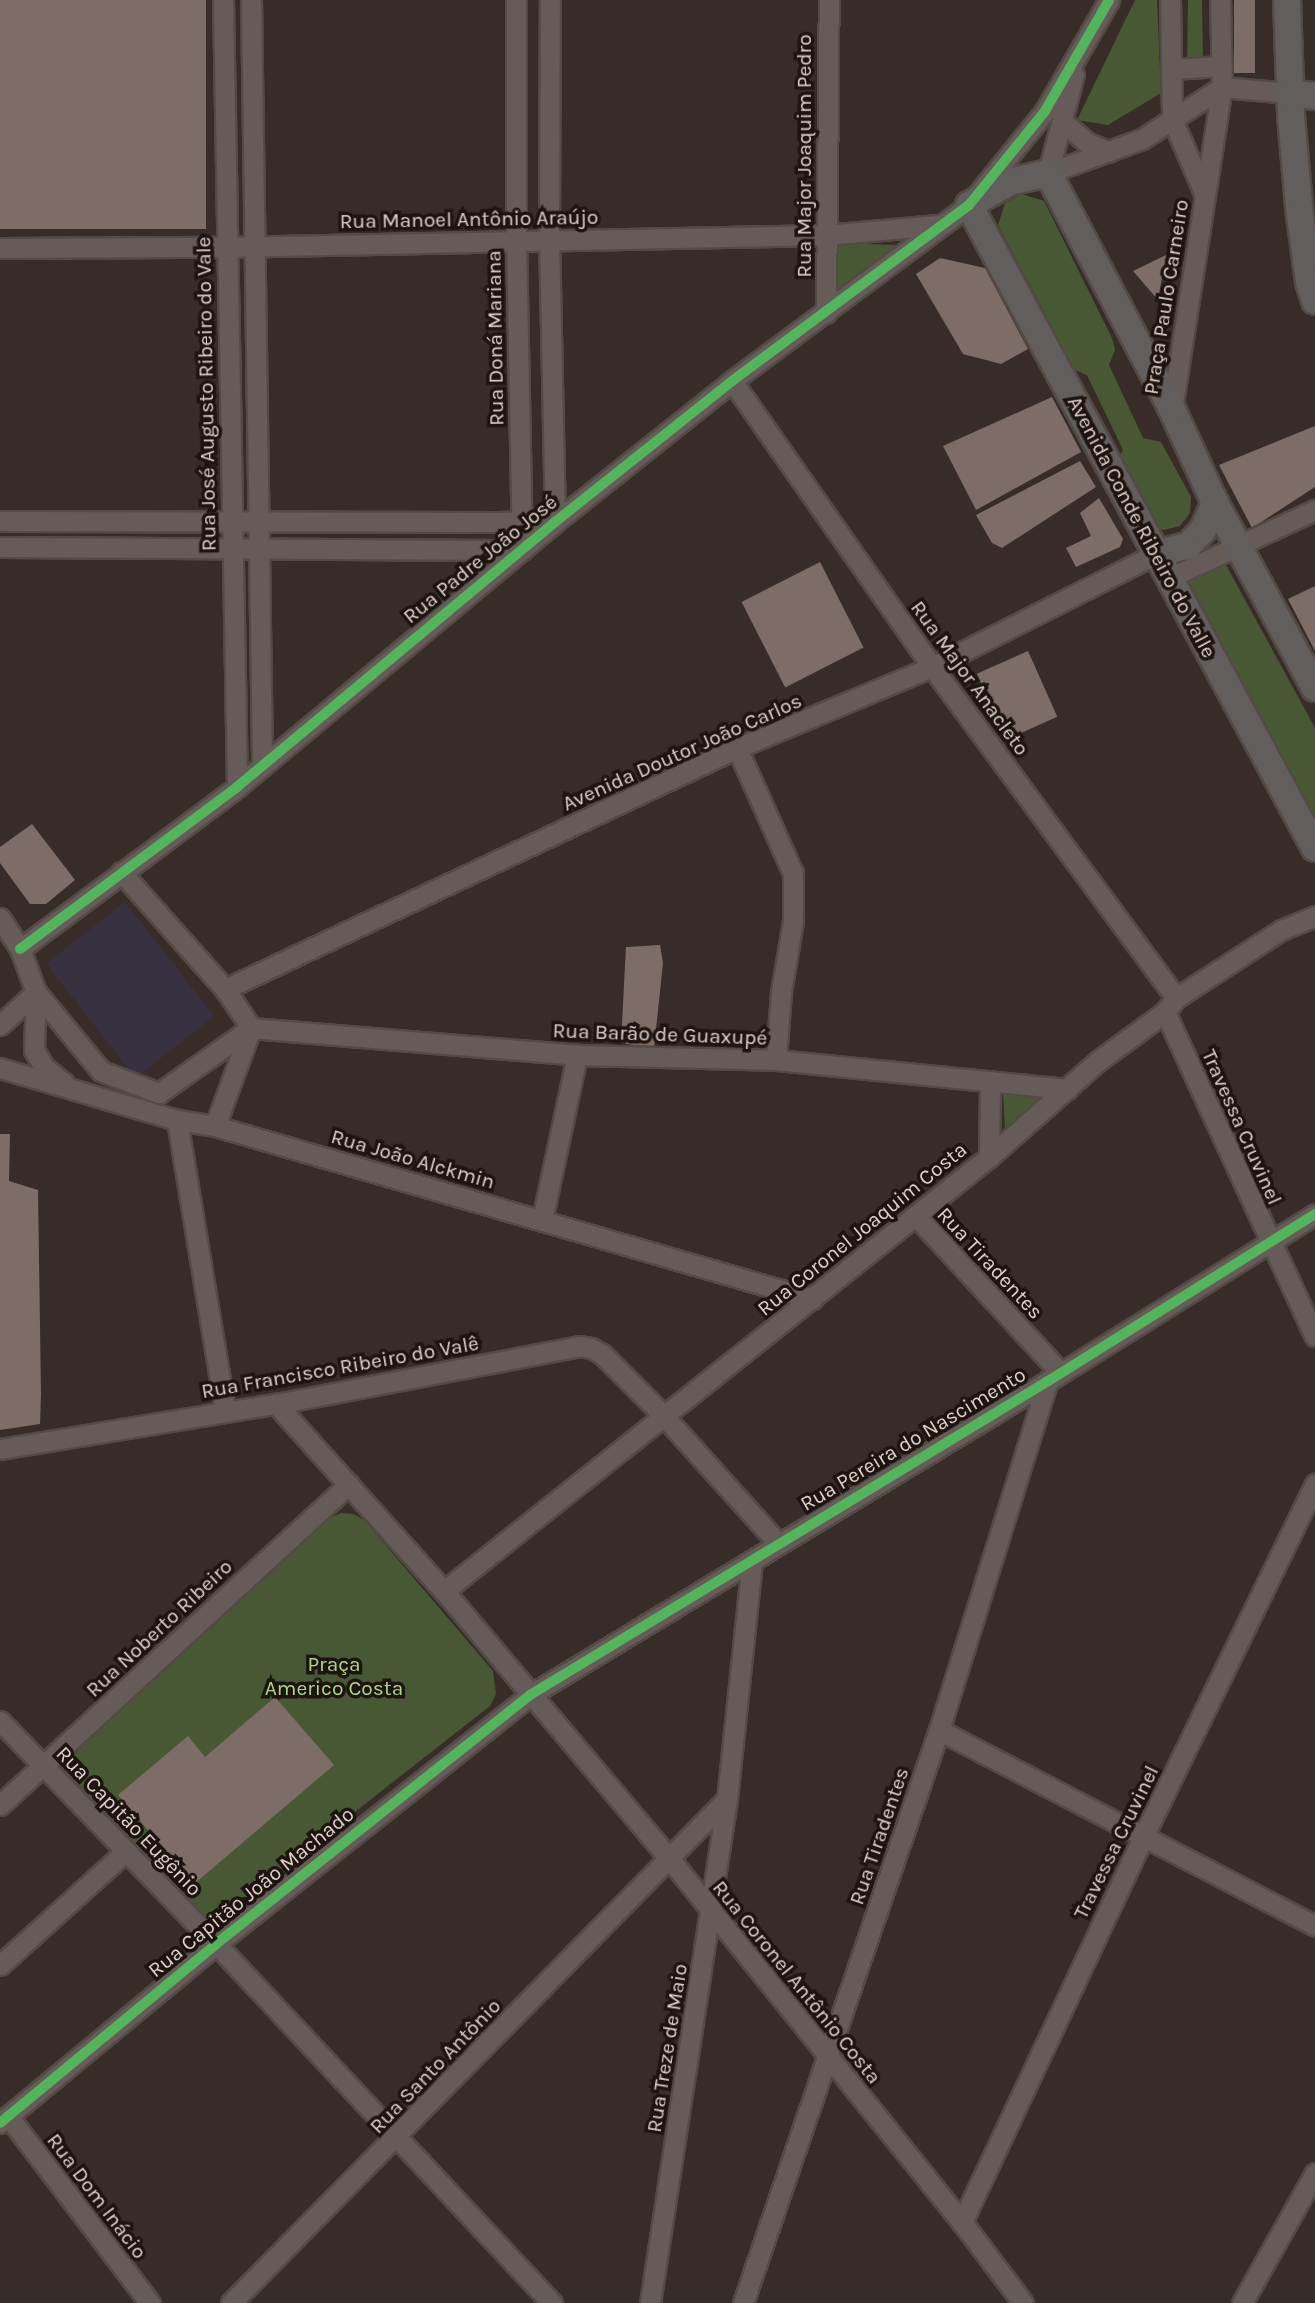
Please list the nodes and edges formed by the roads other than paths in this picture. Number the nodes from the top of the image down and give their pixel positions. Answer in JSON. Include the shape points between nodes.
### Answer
{"nodes":[{"id":1,"x":223,"y":0,"type":"edge"},
{"id":2,"x":251,"y":0,"type":"edge"},
{"id":3,"x":516,"y":0,"type":"edge"},
{"id":4,"x":550,"y":0,"type":"edge"},
{"id":5,"x":829,"y":0,"type":"edge"},
{"id":6,"x":1109,"y":0,"type":"edge"},
{"id":7,"x":1170,"y":0,"type":"edge"},
{"id":8,"x":1220,"y":0,"type":"edge"},
{"id":9,"x":1287,"y":0,"type":"edge"},
{"id":10,"x":1080,"y":53,"type":"junction"},
{"id":11,"x":1222,"y":66,"type":"junction"},
{"id":12,"x":1171,"y":69,"type":"junction"},
{"id":13,"x":1222,"y":88,"type":"junction"},
{"id":14,"x":1289,"y":93,"type":"junction"},
{"id":15,"x":1315,"y":96,"type":"edge"},
{"id":16,"x":1172,"y":119,"type":"junction"},
{"id":17,"x":1062,"y":121,"type":"junction"},
{"id":18,"x":1109,"y":152,"type":"junction"},
{"id":19,"x":1048,"y":173,"type":"junction"},
{"id":20,"x":1204,"y":192,"type":"junction"},
{"id":21,"x":969,"y":205,"type":"junction"},
{"id":22,"x":939,"y":225,"type":"junction"},
{"id":23,"x":826,"y":235,"type":"junction"},
{"id":24,"x":549,"y":240,"type":"junction"},
{"id":25,"x":516,"y":241,"type":"junction"},
{"id":26,"x":226,"y":247,"type":"junction"},
{"id":27,"x":256,"y":247,"type":"junction"},
{"id":28,"x":0,"y":248,"type":"edge"},
{"id":29,"x":1315,"y":301,"type":"edge"},
{"id":30,"x":826,"y":313,"type":"junction"},
{"id":31,"x":732,"y":381,"type":"junction"},
{"id":32,"x":1172,"y":409,"type":"junction"},
{"id":33,"x":1215,"y":503,"type":"junction"},
{"id":34,"x":1315,"y":510,"type":"edge"},
{"id":35,"x":230,"y":519,"type":"junction"},
{"id":36,"x":0,"y":521,"type":"edge"},
{"id":37,"x":260,"y":521,"type":"junction"},
{"id":38,"x":555,"y":522,"type":"junction"},
{"id":39,"x":520,"y":523,"type":"junction"},
{"id":40,"x":1238,"y":544,"type":"junction"},
{"id":41,"x":0,"y":547,"type":"edge"},
{"id":42,"x":260,"y":548,"type":"junction"},
{"id":43,"x":231,"y":549,"type":"junction"},
{"id":44,"x":522,"y":550,"type":"junction"},
{"id":45,"x":1156,"y":554,"type":"junction"},
{"id":46,"x":1169,"y":578,"type":"junction"},
{"id":47,"x":932,"y":667,"type":"junction"},
{"id":48,"x":1315,"y":688,"type":"edge"},
{"id":49,"x":737,"y":748,"type":"junction"},
{"id":50,"x":262,"y":763,"type":"junction"},
{"id":51,"x":237,"y":787,"type":"junction"},
{"id":52,"x":1315,"y":848,"type":"edge"},
{"id":53,"x":121,"y":872,"type":"junction"},
{"id":54,"x":1315,"y":916,"type":"edge"},
{"id":55,"x":0,"y":918,"type":"edge"},
{"id":56,"x":20,"y":948,"type":"junction"},
{"id":57,"x":225,"y":989,"type":"junction"},
{"id":58,"x":36,"y":992,"type":"junction"},
{"id":59,"x":1170,"y":1005,"type":"junction"},
{"id":60,"x":0,"y":1025,"type":"edge"},
{"id":61,"x":251,"y":1028,"type":"junction"},
{"id":62,"x":577,"y":1055,"type":"junction"},
{"id":63,"x":776,"y":1060,"type":"junction"},
{"id":64,"x":0,"y":1068,"type":"edge"},
{"id":65,"x":990,"y":1081,"type":"junction"},
{"id":66,"x":71,"y":1088,"type":"junction"},
{"id":67,"x":1068,"y":1088,"type":"junction"},
{"id":68,"x":177,"y":1120,"type":"junction"},
{"id":69,"x":215,"y":1126,"type":"junction"},
{"id":70,"x":989,"y":1157,"type":"junction"},
{"id":71,"x":1315,"y":1214,"type":"edge"},
{"id":72,"x":915,"y":1216,"type":"junction"},
{"id":73,"x":542,"y":1220,"type":"junction"},
{"id":74,"x":1269,"y":1242,"type":"junction"},
{"id":75,"x":812,"y":1299,"type":"junction"},
{"id":76,"x":1315,"y":1336,"type":"edge"},
{"id":77,"x":1054,"y":1376,"type":"junction"},
{"id":78,"x":276,"y":1404,"type":"junction"},
{"id":79,"x":225,"y":1411,"type":"junction"},
{"id":80,"x":663,"y":1415,"type":"junction"},
{"id":81,"x":0,"y":1448,"type":"edge"},
{"id":82,"x":1315,"y":1484,"type":"edge"},
{"id":83,"x":349,"y":1485,"type":"junction"},
{"id":84,"x":778,"y":1543,"type":"junction"},
{"id":85,"x":752,"y":1560,"type":"junction"},
{"id":86,"x":444,"y":1591,"type":"junction"},
{"id":87,"x":530,"y":1695,"type":"junction"},
{"id":88,"x":0,"y":1721,"type":"edge"},
{"id":89,"x":939,"y":1730,"type":"junction"},
{"id":90,"x":43,"y":1765,"type":"junction"},
{"id":91,"x":727,"y":1799,"type":"junction"},
{"id":92,"x":0,"y":1805,"type":"edge"},
{"id":93,"x":1143,"y":1837,"type":"junction"},
{"id":94,"x":125,"y":1852,"type":"junction"},
{"id":95,"x":669,"y":1858,"type":"junction"},
{"id":96,"x":711,"y":1912,"type":"junction"},
{"id":97,"x":1315,"y":1926,"type":"edge"},
{"id":98,"x":216,"y":1944,"type":"junction"},
{"id":99,"x":0,"y":1965,"type":"edge"},
{"id":100,"x":827,"y":2057,"type":"junction"},
{"id":101,"x":4,"y":2120,"type":"edge"},
{"id":102,"x":396,"y":2138,"type":"junction"},
{"id":103,"x":1315,"y":2173,"type":"edge"},
{"id":104,"x":962,"y":2222,"type":"junction"},
{"id":105,"x":150,"y":2303,"type":"edge"},
{"id":106,"x":231,"y":2303,"type":"edge"},
{"id":107,"x":552,"y":2303,"type":"edge"},
{"id":108,"x":650,"y":2303,"type":"edge"},
{"id":109,"x":743,"y":2303,"type":"edge"},
{"id":110,"x":1023,"y":2303,"type":"edge"},
{"id":111,"x":1242,"y":2303,"type":"edge"}],
"edges":[{"from":1,"to":26,"type":"street","name":"Rua José Augusto Ribeiro do Vale"},
{"from":2,"to":27,"type":"street"},
{"from":3,"to":25,"type":"street","name":"Rua Doná Mariana"},
{"from":4,"to":24,"type":"street"},
{"from":5,"to":23,"type":"street","name":"Rua Major Joaquim Pedro"},
{"from":6,"to":10,"type":"street"},
{"from":7,"to":12,"type":"street","name":"Praça Paulo Carneiro"},
{"from":8,"to":11,"type":"street","name":"Praça Paulo Carneiro"},
{"from":9,"to":14,"type":"main road"},
{"from":10,"to":17,"type":"street"},
{"from":10,"to":21,"type":"street","via":[[1045,111]]},
{"from":11,"to":12,"type":"street"},
{"from":11,"to":13,"type":"street","name":"Praça Paulo Carneiro"},
{"from":12,"to":16,"type":"street","name":"Praça Paulo Carneiro"},
{"from":13,"to":14,"type":"street"},
{"from":13,"to":16,"type":"street"},
{"from":13,"to":20,"type":"street","name":"Praça Paulo Carneiro"},
{"from":14,"to":15,"type":"main road"},
{"from":14,"to":29,"type":"main road","via":[[1300,216]]},
{"from":16,"to":18,"type":"street","via":[[1142,139]]},
{"from":16,"to":20,"type":"street","name":"Praça Paulo Carneiro"},
{"from":17,"to":18,"type":"street","via":[[1086,142]]},
{"from":17,"to":19,"type":"street"},
{"from":18,"to":19,"type":"street"},
{"from":19,"to":21,"type":"main road","name":"Rua Padre João José","via":[[1012,181]]},
{"from":19,"to":32,"type":"main road"},
{"from":20,"to":32,"type":"street","name":"Praça Paulo Carneiro"},
{"from":21,"to":22,"type":"street","name":"Rua Padre João José"},
{"from":21,"to":45,"type":"main road","name":"Avenida Conde Ribeiro do Valle"},
{"from":22,"to":23,"type":"street","name":"Rua Manoel Antônio Araújo"},
{"from":22,"to":30,"type":"street","name":"Rua Padre João José"},
{"from":23,"to":24,"type":"street","name":"Rua Manoel Antônio Araújo"},
{"from":23,"to":30,"type":"street","name":"Rua Major Joaquim Pedro"},
{"from":24,"to":25,"type":"street","name":"Rua Manoel Antônio Araújo"},
{"from":24,"to":38,"type":"street"},
{"from":25,"to":27,"type":"street","name":"Rua Manoel Antônio Araújo"},
{"from":25,"to":39,"type":"street","name":"Rua Doná Mariana"},
{"from":26,"to":27,"type":"street","name":"Rua Manoel Antônio Araújo"},
{"from":26,"to":28,"type":"street","name":"Rua Manoel Antônio Araújo"},
{"from":26,"to":35,"type":"street","name":"Rua José Augusto Ribeiro do Vale"},
{"from":27,"to":37,"type":"street"},
{"from":30,"to":31,"type":"street","name":"Rua Padre João José"},
{"from":31,"to":38,"type":"street","name":"Rua Padre João José"},
{"from":31,"to":47,"type":"street","name":"Rua Major Anacleto"},
{"from":32,"to":33,"type":"main road"},
{"from":33,"to":40,"type":"main road"},
{"from":33,"to":45,"type":"main road","via":[[1203,530],[1189,545]]},
{"from":34,"to":40,"type":"street"},
{"from":35,"to":36,"type":"street"},
{"from":35,"to":37,"type":"street"},
{"from":35,"to":43,"type":"street","name":"Rua José Augusto Ribeiro do Vale"},
{"from":37,"to":39,"type":"street"},
{"from":37,"to":42,"type":"street"},
{"from":38,"to":39,"type":"street"},
{"from":38,"to":44,"type":"street","name":"Rua Padre João José"},
{"from":39,"to":44,"type":"street","name":"Rua Doná Mariana"},
{"from":40,"to":46,"type":"street"},
{"from":40,"to":48,"type":"main road"},
{"from":41,"to":43,"type":"street"},
{"from":42,"to":43,"type":"street"},
{"from":42,"to":44,"type":"street"},
{"from":42,"to":50,"type":"street"},
{"from":43,"to":51,"type":"street","name":"Rua José Augusto Ribeiro do Vale"},
{"from":44,"to":50,"type":"street","name":"Rua Padre João José"},
{"from":45,"to":46,"type":"main road","name":"Avenida Conde Ribeiro do Valle"},
{"from":45,"to":47,"type":"street","name":"Avenida Doutor João Carlos"},
{"from":46,"to":52,"type":"main road","name":"Avenida Conde Ribeiro do Valle"},
{"from":47,"to":49,"type":"street","name":"Avenida Doutor João Carlos"},
{"from":47,"to":59,"type":"street","name":"Rua Major Anacleto"},
{"from":49,"to":57,"type":"street","name":"Avenida Doutor João Carlos"},
{"from":49,"to":63,"type":"street","via":[[793,873],[793,921]]},
{"from":50,"to":51,"type":"street","name":"Rua Padre João José"},
{"from":51,"to":53,"type":"street","name":"Rua Padre João José"},
{"from":53,"to":56,"type":"street","name":"Rua Padre João José"},
{"from":53,"to":57,"type":"street"},
{"from":54,"to":59,"type":"street","name":"Rua Coronel Joaquim Costa","via":[[1281,930]]},
{"from":55,"to":56,"type":"street"},
{"from":56,"to":58,"type":"street"},
{"from":57,"to":61,"type":"street"},
{"from":58,"to":60,"type":"street"},
{"from":58,"to":61,"type":"street","via":[[101,1071],[159,1093]]},
{"from":58,"to":66,"type":"street","via":[[34,1050],[44,1067]]},
{"from":59,"to":67,"type":"street","name":"Rua Coronel Joaquim Costa"},
{"from":59,"to":74,"type":"street","name":"Travessa Cruvinel"},
{"from":61,"to":62,"type":"street","name":"Rua Barão de Guaxupé"},
{"from":61,"to":69,"type":"street"},
{"from":62,"to":63,"type":"street","name":"Rua Barão de Guaxupé"},
{"from":62,"to":73,"type":"street"},
{"from":63,"to":65,"type":"street","name":"Rua Barão de Guaxupé"},
{"from":64,"to":66,"type":"street","name":"Rua João Alckmin"},
{"from":65,"to":67,"type":"street","name":"Rua Barão de Guaxupé"},
{"from":65,"to":70,"type":"street"},
{"from":66,"to":68,"type":"street","name":"Rua João Alckmin"},
{"from":67,"to":70,"type":"street","name":"Rua Coronel Joaquim Costa"},
{"from":68,"to":69,"type":"street","name":"Rua João Alckmin"},
{"from":68,"to":79,"type":"street"},
{"from":69,"to":73,"type":"street","name":"Rua João Alckmin"},
{"from":70,"to":72,"type":"street","name":"Rua Coronel Joaquim Costa"},
{"from":71,"to":74,"type":"street","name":"Rua Pereira do Nascimento"},
{"from":72,"to":75,"type":"street","name":"Rua Coronel Joaquim Costa"},
{"from":72,"to":77,"type":"street","name":"Rua Tiradentes"},
{"from":73,"to":75,"type":"street","name":"Rua João Alckmin"},
{"from":74,"to":76,"type":"street","name":"Travessa Cruvinel"},
{"from":74,"to":77,"type":"street","name":"Rua Pereira do Nascimento"},
{"from":75,"to":80,"type":"street","name":"Rua Coronel Joaquim Costa"},
{"from":77,"to":84,"type":"street","name":"Rua Pereira do Nascimento"},
{"from":77,"to":89,"type":"street","name":"Rua Tiradentes"},
{"from":78,"to":79,"type":"street","name":"Rua Francisco Ribeiro do Valê"},
{"from":78,"to":80,"type":"street","name":"Rua Francisco Ribeiro do Valê","via":[[579,1346],[602,1354]]},
{"from":78,"to":83,"type":"street"},
{"from":79,"to":81,"type":"street","name":"Rua Francisco Ribeiro do Valê"},
{"from":80,"to":84,"type":"street","name":"Rua Francisco Ribeiro do Valê"},
{"from":80,"to":86,"type":"street","name":"Rua Coronel Joaquim Costa"},
{"from":82,"to":93,"type":"street","name":"Travessa Cruvinel"},
{"from":83,"to":86,"type":"street"},
{"from":83,"to":90,"type":"street","name":"Rua Noberto Ribeiro"},
{"from":84,"to":85,"type":"street","name":"Rua Pereira do Nascimento"},
{"from":85,"to":87,"type":"street","name":"Rua Pereira do Nascimento"},
{"from":85,"to":91,"type":"street","name":"Rua Treze de Maio"},
{"from":86,"to":87,"type":"street"},
{"from":87,"to":95,"type":"street","name":"Rua Coronel Antônio Costa"},
{"from":87,"to":98,"type":"street","name":"Rua Capitão João Machado"},
{"from":88,"to":90,"type":"street","name":"Rua Capitão Eugênio"},
{"from":89,"to":93,"type":"street"},
{"from":89,"to":100,"type":"street","name":"Rua Tiradentes"},
{"from":90,"to":92,"type":"street","name":"Rua Noberto Ribeiro"},
{"from":90,"to":94,"type":"street","name":"Rua Capitão Eugênio"},
{"from":91,"to":95,"type":"street"},
{"from":91,"to":96,"type":"street","name":"Rua Treze de Maio"},
{"from":93,"to":97,"type":"street"},
{"from":93,"to":104,"type":"street","name":"Travessa Cruvinel"},
{"from":94,"to":98,"type":"street","name":"Rua Capitão Eugênio"},
{"from":94,"to":99,"type":"street"},
{"from":95,"to":96,"type":"street","name":"Rua Coronel Antônio Costa"},
{"from":95,"to":102,"type":"street","name":"Rua Santo Antônio"},
{"from":96,"to":100,"type":"street","name":"Rua Coronel Antônio Costa"},
{"from":96,"to":108,"type":"street","name":"Rua Treze de Maio"},
{"from":98,"to":101,"type":"street","name":"Rua Capitão João Machado"},
{"from":98,"to":102,"type":"street","name":"Rua Capitão Eugênio"},
{"from":100,"to":104,"type":"street","name":"Rua Coronel Antônio Costa"},
{"from":100,"to":109,"type":"street","name":"Rua Tiradentes"},
{"from":101,"to":105,"type":"street","name":"Rua Dom Inácio"},
{"from":102,"to":106,"type":"street","name":"Rua Santo Antônio"},
{"from":102,"to":107,"type":"street","name":"Rua Capitão Eugênio"},
{"from":103,"to":111,"type":"street"},
{"from":104,"to":110,"type":"street","name":"Rua Coronel Antônio Costa"}]}
